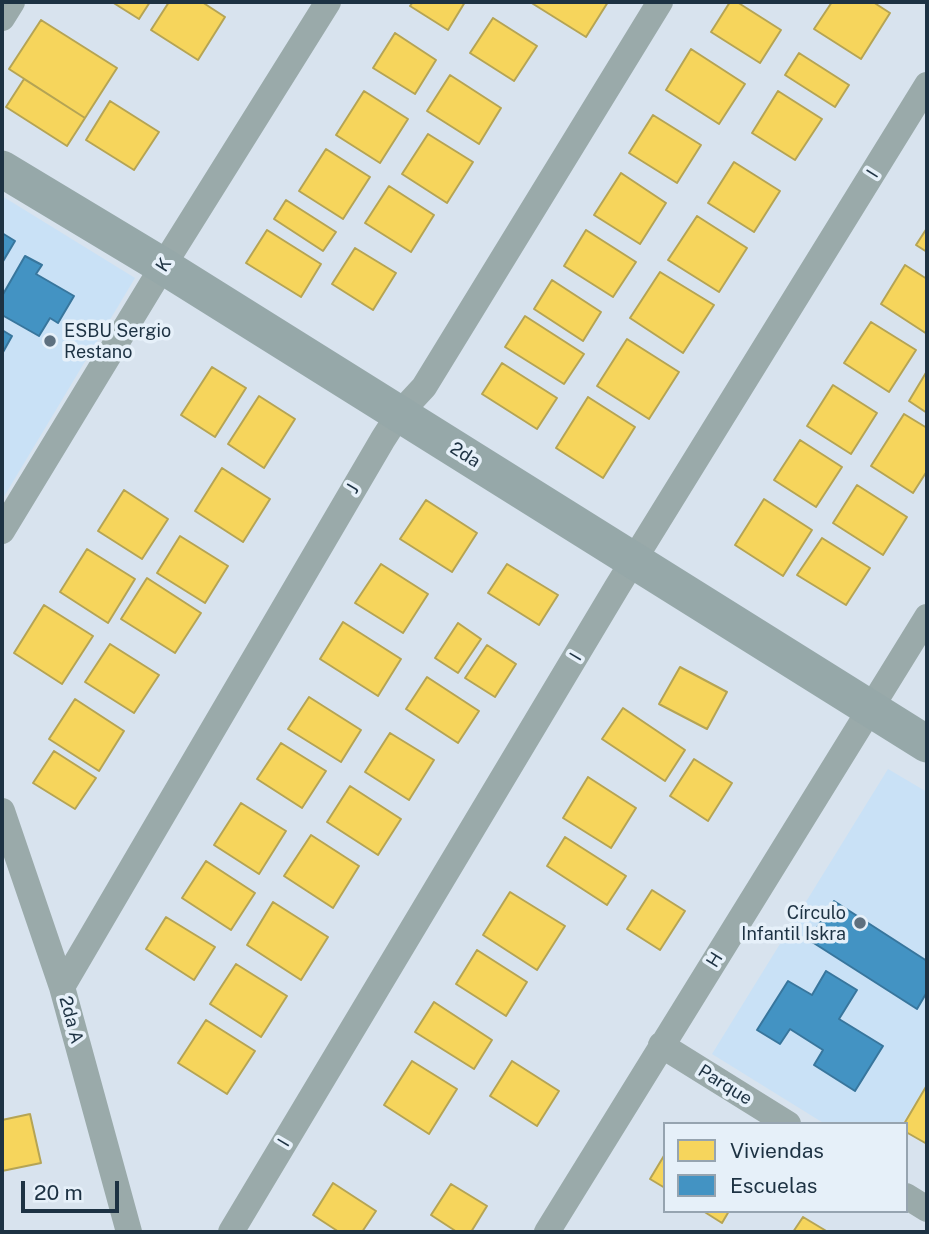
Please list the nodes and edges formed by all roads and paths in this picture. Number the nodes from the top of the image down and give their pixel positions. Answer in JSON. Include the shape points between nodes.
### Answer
{"nodes":[{"id":1,"x":12,"y":2,"type":"edge"},
{"id":2,"x":328,"y":2,"type":"edge"},
{"id":3,"x":660,"y":2,"type":"edge"},
{"id":4,"x":2,"y":18,"type":"edge"},
{"id":5,"x":927,"y":85,"type":"edge"},
{"id":6,"x":2,"y":169,"type":"edge"},
{"id":7,"x":163,"y":266,"type":"junction"},
{"id":8,"x":399,"y":414,"type":"junction"},
{"id":9,"x":2,"y":531,"type":"edge"},
{"id":10,"x":634,"y":560,"type":"junction"},
{"id":11,"x":927,"y":617,"type":"edge"},
{"id":12,"x":871,"y":709,"type":"junction"},
{"id":13,"x":927,"y":744,"type":"edge"},
{"id":14,"x":2,"y":811,"type":"edge"},
{"id":15,"x":62,"y":986,"type":"junction"},
{"id":16,"x":661,"y":1045,"type":"junction"},
{"id":17,"x":785,"y":1122,"type":"edge"},
{"id":18,"x":129,"y":1232,"type":"edge"},
{"id":19,"x":231,"y":1232,"type":"edge"},
{"id":20,"x":547,"y":1232,"type":"edge"}],
"edges":[{"from":1,"to":4,"type":"street"},
{"from":2,"to":7,"type":"street","name":"K"},
{"from":3,"to":8,"type":"street","name":"J","via":[[424,387]]},
{"from":5,"to":10,"type":"street","name":"I"},
{"from":6,"to":7,"type":"street","name":"2da"},
{"from":7,"to":8,"type":"street","name":"2da"},
{"from":7,"to":9,"type":"street","name":"K"},
{"from":8,"to":10,"type":"street","name":"2da"},
{"from":8,"to":15,"type":"street","name":"J"},
{"from":10,"to":12,"type":"street","name":"2da"},
{"from":10,"to":19,"type":"street","name":"I"},
{"from":11,"to":12,"type":"street","name":"H"},
{"from":12,"to":13,"type":"street","name":"2da"},
{"from":12,"to":16,"type":"street","name":"H"},
{"from":14,"to":15,"type":"street","name":"2da A"},
{"from":15,"to":18,"type":"street","name":"2da A"},
{"from":16,"to":17,"type":"street","name":"Parque"},
{"from":16,"to":20,"type":"street","name":"H"}]}
